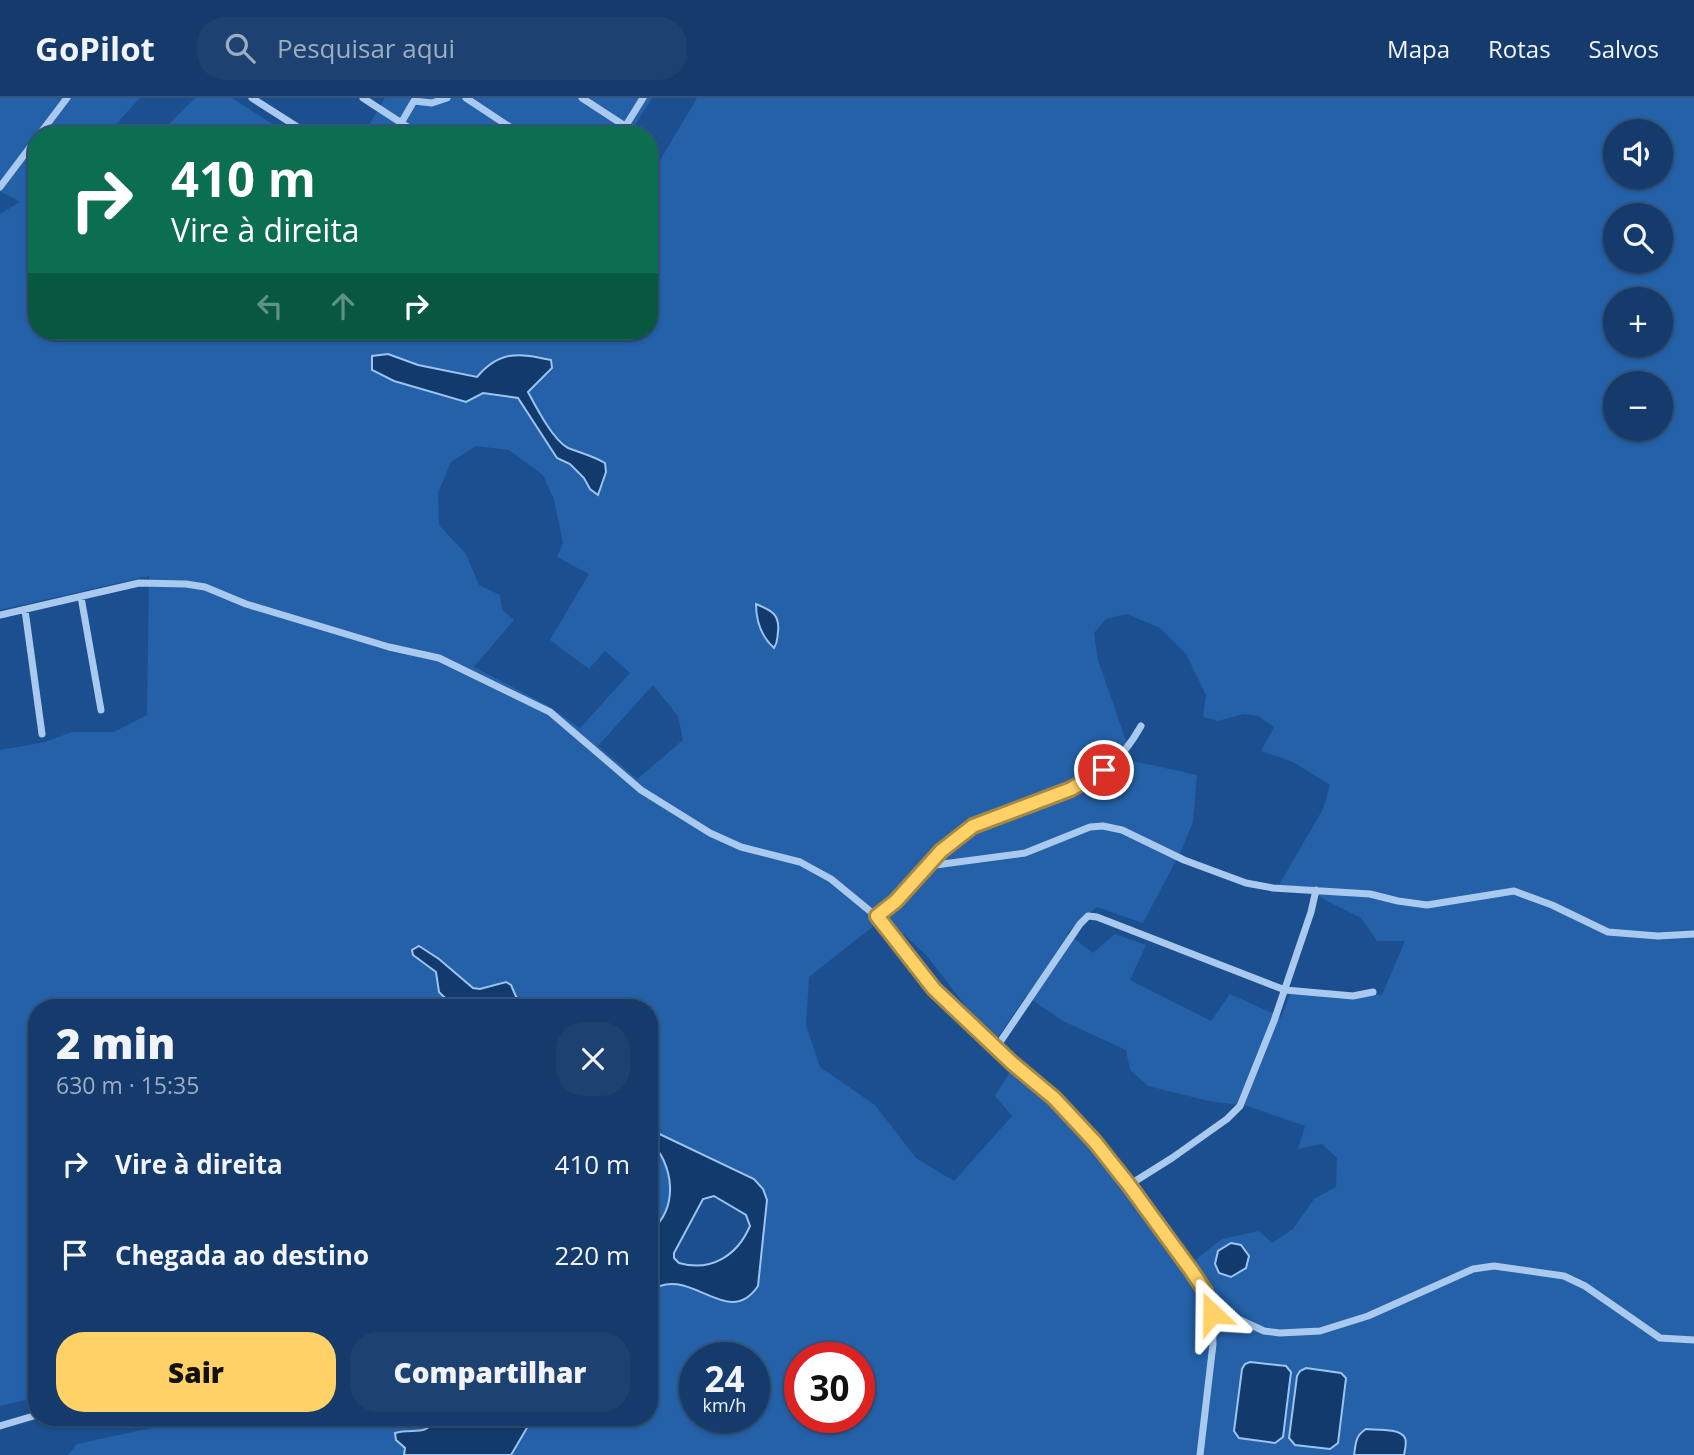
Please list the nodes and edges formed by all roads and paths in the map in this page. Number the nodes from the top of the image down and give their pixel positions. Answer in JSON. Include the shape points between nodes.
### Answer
{"nodes":[{"id":1,"x":67,"y":98,"type":"edge"},
{"id":2,"x":252,"y":98,"type":"edge"},
{"id":3,"x":363,"y":98,"type":"edge"},
{"id":4,"x":447,"y":98,"type":"edge"},
{"id":5,"x":466,"y":98,"type":"edge"},
{"id":6,"x":582,"y":98,"type":"edge"},
{"id":7,"x":643,"y":98,"type":"edge"},
{"id":8,"x":413,"y":100,"type":"edge"},
{"id":9,"x":401,"y":123,"type":"junction"},
{"id":10,"x":46,"y":126,"type":"edge"},
{"id":11,"x":296,"y":126,"type":"edge"},
{"id":12,"x":399,"y":126,"type":"edge"},
{"id":13,"x":406,"y":126,"type":"edge"},
{"id":14,"x":508,"y":126,"type":"edge"},
{"id":15,"x":625,"y":126,"type":"joint"},
{"id":16,"x":28,"y":149,"type":"edge"},
{"id":17,"x":0,"y":187,"type":"edge"},
{"id":18,"x":81,"y":597,"type":"junction"},
{"id":19,"x":25,"y":610,"type":"junction"},
{"id":20,"x":0,"y":615,"type":"edge"},
{"id":21,"x":101,"y":710,"type":"dead end"},
{"id":22,"x":1141,"y":726,"type":"dead end"},
{"id":23,"x":42,"y":734,"type":"dead end"},
{"id":24,"x":928,"y":866,"type":"junction"},
{"id":25,"x":1316,"y":890,"type":"junction"},
{"id":26,"x":877,"y":916,"type":"junction"},
{"id":27,"x":1694,"y":934,"type":"edge"},
{"id":28,"x":1284,"y":990,"type":"junction"},
{"id":29,"x":1373,"y":992,"type":"dead end"},
{"id":30,"x":996,"y":1048,"type":"junction"},
{"id":31,"x":1129,"y":1185,"type":"junction"},
{"id":32,"x":1210,"y":1306,"type":"junction"},
{"id":33,"x":1694,"y":1340,"type":"edge"},
{"id":34,"x":28,"y":1418,"type":"edge"},
{"id":35,"x":0,"y":1426,"type":"edge"},
{"id":36,"x":1200,"y":1455,"type":"edge"}],
"edges":[{"from":1,"to":10,"type":"street"},
{"from":2,"to":11,"type":"street"},
{"from":3,"to":9,"type":"street"},
{"from":4,"to":8,"type":"street","via":[[432,103]]},
{"from":5,"to":14,"type":"street"},
{"from":6,"to":15,"type":"street"},
{"from":7,"to":15,"type":"street"},
{"from":8,"to":9,"type":"street"},
{"from":9,"to":12,"type":"street"},
{"from":9,"to":13,"type":"street"},
{"from":16,"to":17,"type":"street"},
{"from":18,"to":19,"type":"street"},
{"from":18,"to":21,"type":"street"},
{"from":18,"to":26,"type":"street","via":[[139,583],[205,587],[246,604],[432,656],[550,712],[641,790],[710,833],[811,867]]},
{"from":19,"to":20,"type":"street"},
{"from":19,"to":23,"type":"street"},
{"from":22,"to":24,"type":"street","via":[[1104,770],[1071,789],[973,826]]},
{"from":24,"to":25,"type":"street","via":[[1025,853],[1103,826],[1237,880]]},
{"from":24,"to":26,"type":"street"},
{"from":25,"to":27,"type":"street","via":[[1427,905],[1514,891],[1615,934]]},
{"from":25,"to":28,"type":"street"},
{"from":26,"to":30,"type":"street","via":[[934,989]]},
{"from":28,"to":29,"type":"street","via":[[1359,996]]},
{"from":28,"to":30,"type":"street","via":[[1088,916]]},
{"from":28,"to":31,"type":"street","via":[[1237,1110]]},
{"from":30,"to":31,"type":"street","via":[[1073,1116]]},
{"from":31,"to":32,"type":"street","via":[[1205,1291]]},
{"from":32,"to":33,"type":"street","via":[[1264,1331],[1320,1331],[1368,1316],[1473,1269],[1494,1266],[1564,1276],[1660,1338]]},
{"from":32,"to":36,"type":"street","via":[[1213,1344]]},
{"from":34,"to":35,"type":"street"}]}
